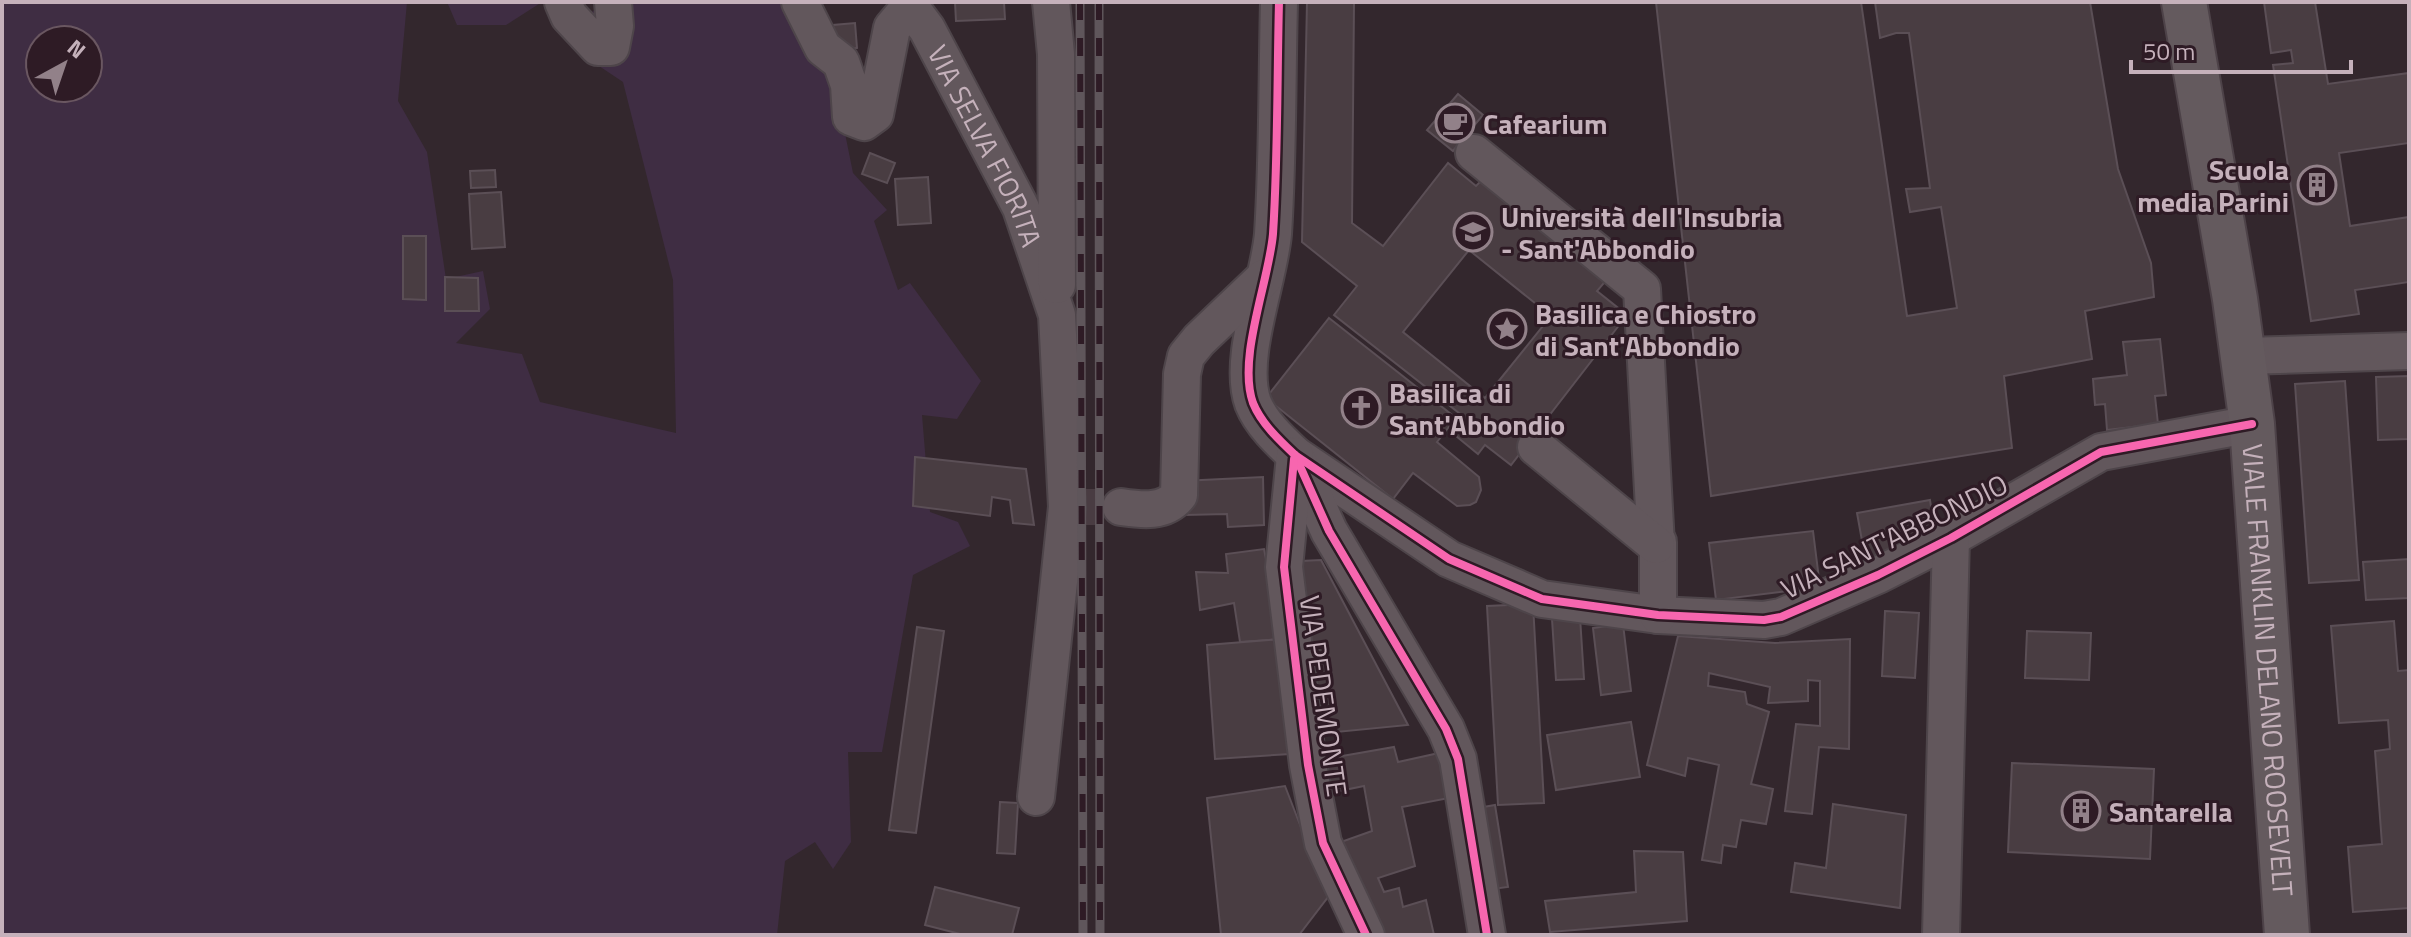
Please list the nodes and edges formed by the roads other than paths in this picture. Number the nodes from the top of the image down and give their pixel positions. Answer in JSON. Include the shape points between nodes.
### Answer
{"nodes":[{"id":1,"x":563,"y":2,"type":"edge"},
{"id":2,"x":613,"y":2,"type":"edge"},
{"id":3,"x":800,"y":2,"type":"edge"},
{"id":4,"x":1051,"y":2,"type":"edge"},
{"id":5,"x":1279,"y":2,"type":"edge"},
{"id":6,"x":2184,"y":2,"type":"edge"},
{"id":7,"x":1474,"y":153,"type":"dead end"},
{"id":8,"x":1264,"y":278,"type":"junction"},
{"id":9,"x":1057,"y":315,"type":"junction"},
{"id":10,"x":2409,"y":351,"type":"edge"},
{"id":11,"x":2244,"y":356,"type":"junction"},
{"id":12,"x":2252,"y":424,"type":"junction"},
{"id":13,"x":1536,"y":447,"type":"dead end"},
{"id":14,"x":1295,"y":455,"type":"junction"},
{"id":15,"x":1138,"y":508,"type":"tunnel mouth"},
{"id":16,"x":1951,"y":538,"type":"junction"},
{"id":17,"x":1656,"y":545,"type":"junction"},
{"id":18,"x":1658,"y":615,"type":"junction"},
{"id":19,"x":1036,"y":797,"type":"dead end"},
{"id":20,"x":1366,"y":935,"type":"edge"},
{"id":21,"x":1487,"y":935,"type":"edge"},
{"id":22,"x":1941,"y":935,"type":"edge"},
{"id":23,"x":2287,"y":935,"type":"edge"}],
"edges":[{"from":1,"to":2,"type":"street","via":[[598,47],[611,47]]},
{"from":3,"to":9,"type":"street","name":"VIA SELVA FIORITA","via":[[823,48],[841,62],[851,117],[864,122],[875,114],[892,28],[903,15],[915,13],[1021,208]]},
{"from":4,"to":9,"type":"street","via":[[1056,54]]},
{"from":5,"to":8,"type":"street","via":[[1272,237]]},
{"from":6,"to":11,"type":"main road","name":"VIALE FRANKLIN DELANO ROOSEVELT"},
{"from":7,"to":17,"type":"street","via":[[1642,289]]},
{"from":8,"to":14,"type":"street","via":[[1251,348],[1253,403]]},
{"from":8,"to":15,"type":"street","via":[[1186,356],[1179,495],[1171,505]]},
{"from":9,"to":19,"type":"street","name":"VIA SELVA FIORITA","via":[[1067,507]]},
{"from":10,"to":11,"type":"street"},
{"from":11,"to":12,"type":"main road","name":"VIALE FRANKLIN DELANO ROOSEVELT"},
{"from":12,"to":16,"type":"street","name":"VIA SANT'ABBONDIO","via":[[2101,452]]},
{"from":12,"to":23,"type":"main road","name":"VIALE FRANKLIN DELANO ROOSEVELT"},
{"from":13,"to":17,"type":"street"},
{"from":14,"to":18,"type":"street","name":"VIA SANT'ABBONDIO","via":[[1449,559],[1542,599]]},
{"from":14,"to":20,"type":"street","name":"VIA PEDEMONTE","via":[[1284,567],[1308,765],[1323,843]]},
{"from":14,"to":21,"type":"street","via":[[1329,531],[1446,729],[1458,759]]},
{"from":16,"to":18,"type":"street","name":"VIA SANT'ABBONDIO","via":[[1781,617]]},
{"from":16,"to":22,"type":"street"},
{"from":17,"to":18,"type":"street"}]}
